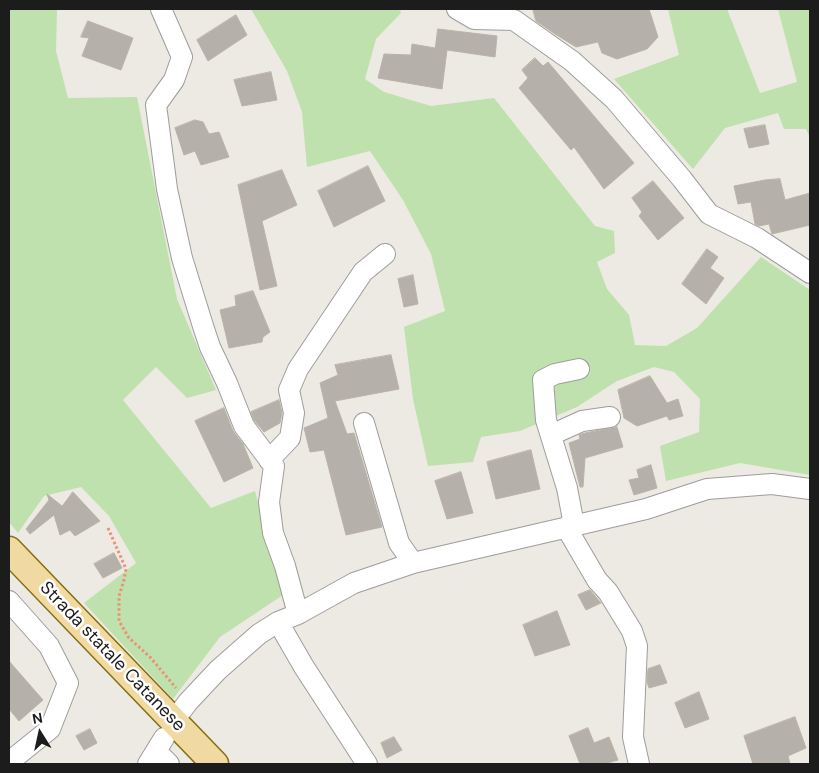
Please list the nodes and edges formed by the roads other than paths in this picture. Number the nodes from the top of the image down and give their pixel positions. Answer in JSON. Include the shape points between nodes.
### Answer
{"nodes":[{"id":1,"x":161,"y":9,"type":"edge"},
{"id":2,"x":457,"y":9,"type":"edge"},
{"id":3,"x":501,"y":9,"type":"edge"},
{"id":4,"x":482,"y":19,"type":"junction"},
{"id":5,"x":385,"y":254,"type":"dead end"},
{"id":6,"x":810,"y":273,"type":"edge"},
{"id":7,"x":578,"y":369,"type":"dead end"},
{"id":8,"x":610,"y":417,"type":"dead end"},
{"id":9,"x":364,"y":423,"type":"dead end"},
{"id":10,"x":550,"y":435,"type":"junction"},
{"id":11,"x":269,"y":460,"type":"junction"},
{"id":12,"x":810,"y":489,"type":"edge"},
{"id":13,"x":570,"y":526,"type":"junction"},
{"id":14,"x":9,"y":550,"type":"edge"},
{"id":15,"x":413,"y":563,"type":"junction"},
{"id":16,"x":9,"y":601,"type":"edge"},
{"id":17,"x":298,"y":614,"type":"junction"},
{"id":18,"x":278,"y":622,"type":"junction"},
{"id":19,"x":185,"y":706,"type":"road end"},
{"id":20,"x":9,"y":762,"type":"edge"},
{"id":21,"x":215,"y":764,"type":"edge"},
{"id":22,"x":367,"y":764,"type":"edge"},
{"id":23,"x":639,"y":764,"type":"edge"}],
"edges":[{"from":1,"to":11,"type":"street","via":[[182,57],[174,80],[156,104],[166,189],[182,258],[210,347],[244,426]]},
{"from":2,"to":4,"type":"street"},
{"from":3,"to":4,"type":"street"},
{"from":4,"to":6,"type":"street","via":[[514,20],[572,61],[614,99],[709,214],[757,238]]},
{"from":5,"to":11,"type":"street","via":[[363,272],[298,369],[289,390],[294,413],[290,438]]},
{"from":7,"to":10,"type":"street","via":[[543,380]]},
{"from":8,"to":10,"type":"street","via":[[582,421]]},
{"from":9,"to":15,"type":"street","via":[[399,543]]},
{"from":10,"to":13,"type":"street","via":[[567,488]]},
{"from":11,"to":17,"type":"street","via":[[274,466],[269,502],[273,533]]},
{"from":12,"to":13,"type":"street","via":[[772,484],[707,489],[646,509]]},
{"from":13,"to":15,"type":"street"},
{"from":13,"to":23,"type":"street","via":[[597,580],[632,631],[637,646],[633,738]]},
{"from":14,"to":21,"type":"main road","name":"Strada statale Catanese"},
{"from":15,"to":17,"type":"street","via":[[354,583]]},
{"from":16,"to":20,"type":"street","via":[[49,646],[68,683],[50,729]]},
{"from":17,"to":18,"type":"street"},
{"from":18,"to":19,"type":"street","via":[[218,670]]},
{"from":18,"to":22,"type":"street"}]}
